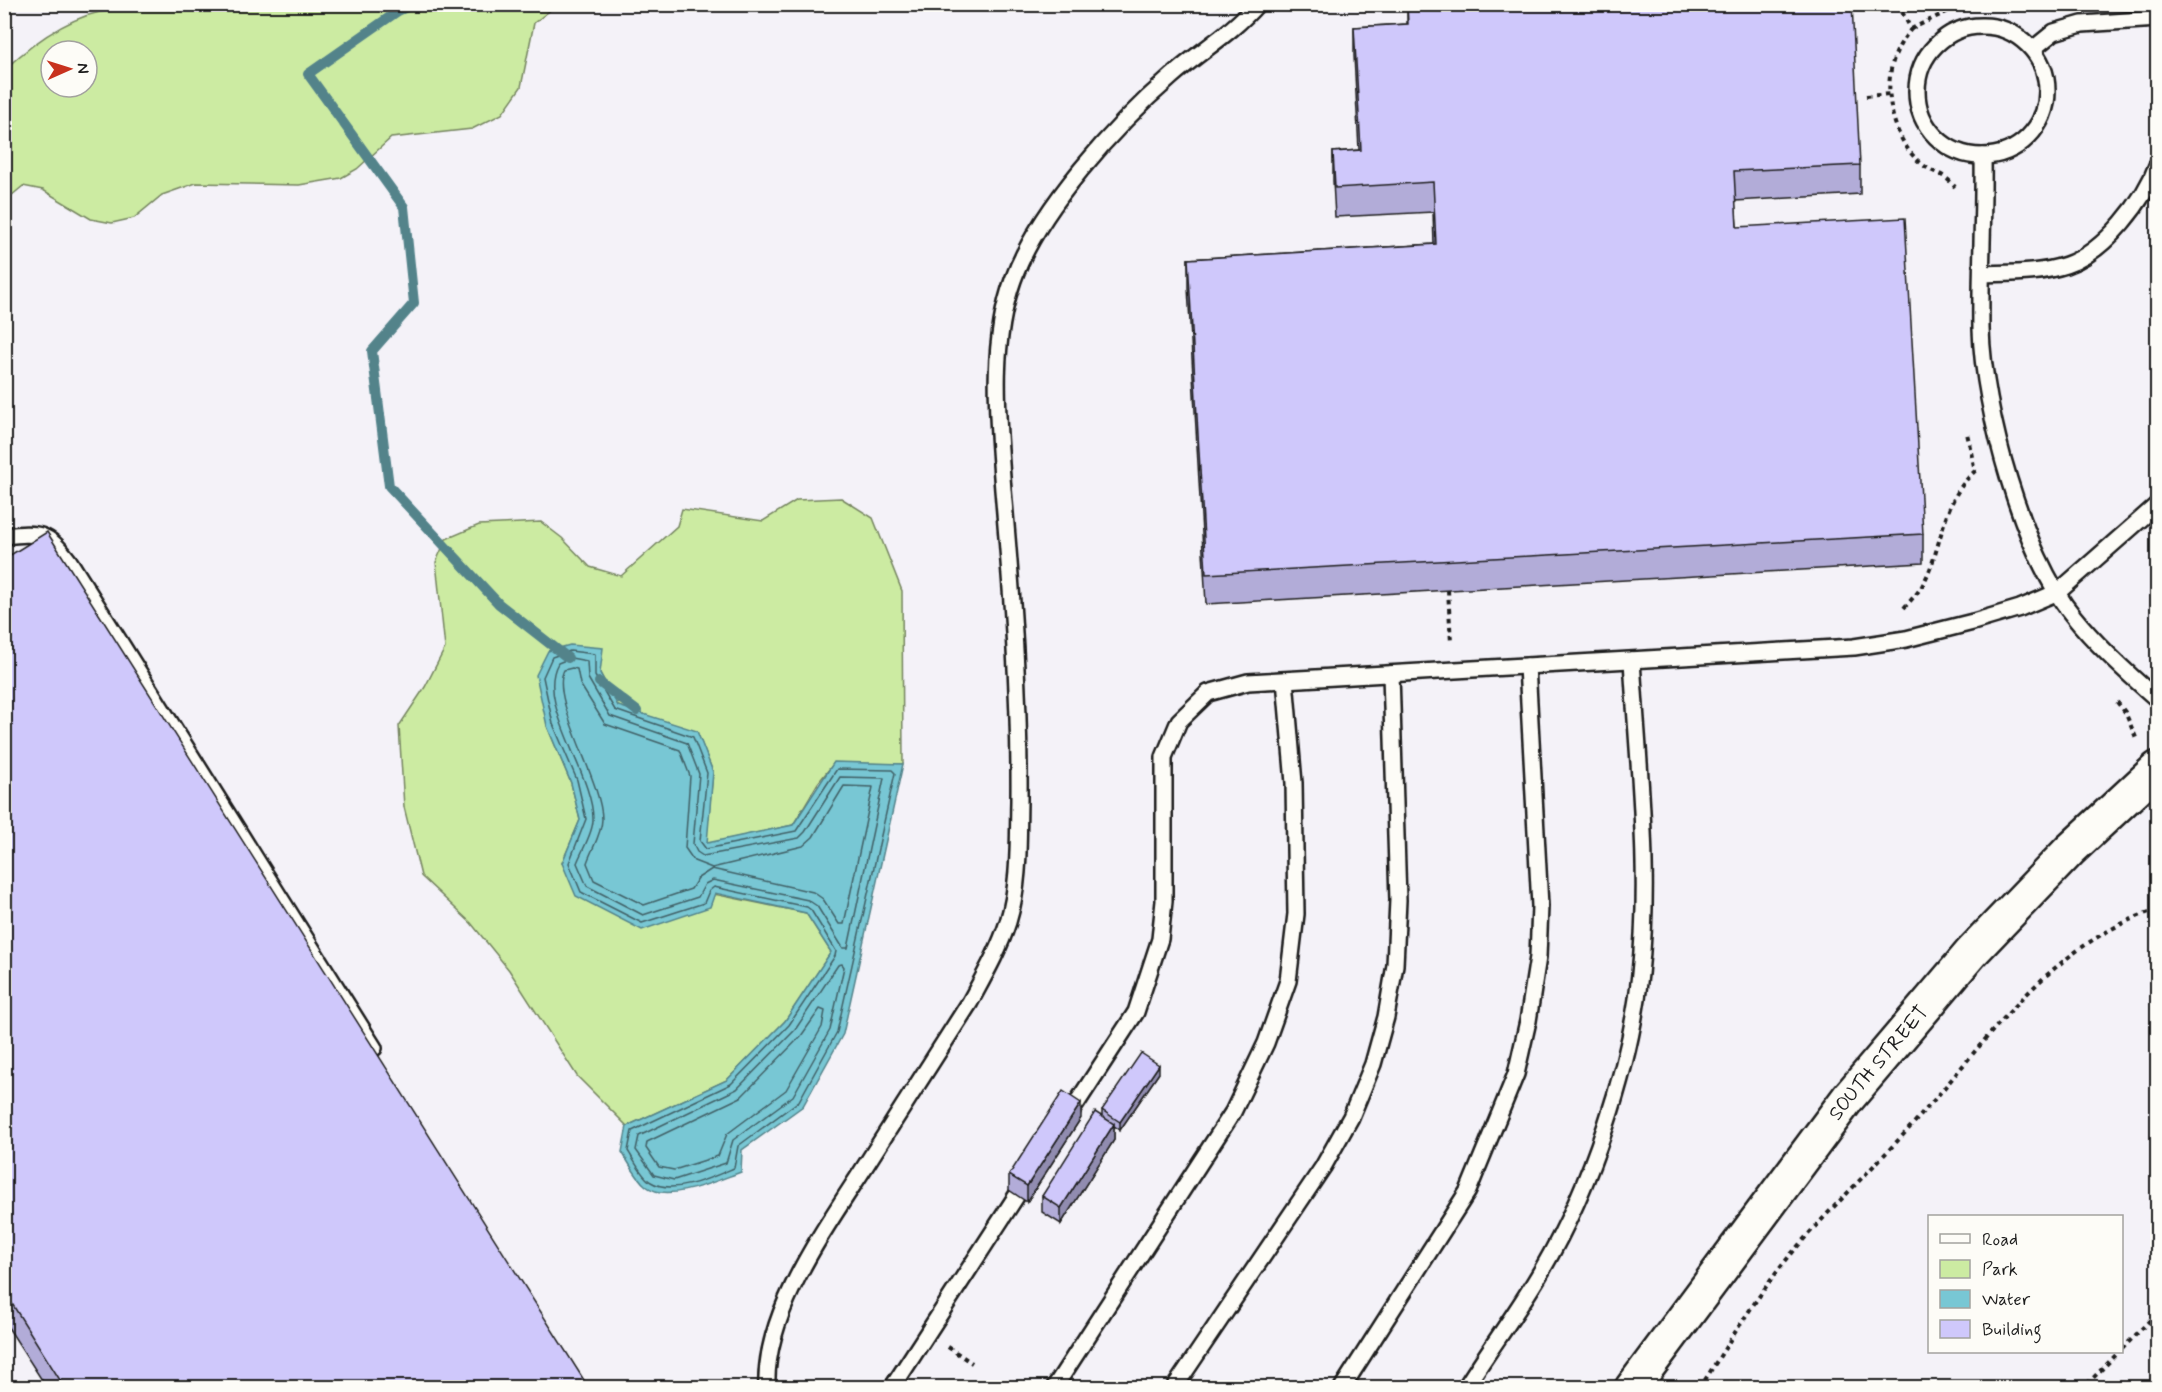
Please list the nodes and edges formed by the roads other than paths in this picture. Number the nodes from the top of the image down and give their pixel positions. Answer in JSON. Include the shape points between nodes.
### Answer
{"nodes":[{"id":1,"x":1257,"y":4,"type":"edge"},
{"id":2,"x":2157,"y":19,"type":"edge"},
{"id":3,"x":2033,"y":49,"type":"junction"},
{"id":4,"x":1983,"y":156,"type":"junction"},
{"id":5,"x":2157,"y":163,"type":"edge"},
{"id":6,"x":1983,"y":273,"type":"junction"},
{"id":7,"x":2157,"y":504,"type":"edge"},
{"id":8,"x":4,"y":536,"type":"edge"},
{"id":9,"x":2058,"y":592,"type":"junction"},
{"id":10,"x":1632,"y":660,"type":"junction"},
{"id":11,"x":1527,"y":666,"type":"junction"},
{"id":12,"x":1391,"y":674,"type":"junction"},
{"id":13,"x":1285,"y":680,"type":"junction"},
{"id":14,"x":2157,"y":700,"type":"edge"},
{"id":15,"x":2148,"y":756,"type":"edge"},
{"id":16,"x":384,"y":1065,"type":"edge"},
{"id":17,"x":1058,"y":1132,"type":"edge"},
{"id":18,"x":1038,"y":1163,"type":"edge"},
{"id":19,"x":767,"y":1388,"type":"edge"},
{"id":20,"x":892,"y":1388,"type":"edge"},
{"id":21,"x":1054,"y":1388,"type":"edge"},
{"id":22,"x":1174,"y":1388,"type":"edge"},
{"id":23,"x":1342,"y":1388,"type":"edge"},
{"id":24,"x":1465,"y":1388,"type":"edge"},
{"id":25,"x":1632,"y":1388,"type":"edge"}],
"edges":[{"from":1,"to":19,"type":"lane","via":[[1241,24],[1172,75],[1118,128],[1060,199],[1034,237],[1013,280],[999,363],[998,418],[1019,750],[1017,874],[1008,921],[994,959],[970,1002],[805,1261],[776,1327],[765,1367]]},
{"from":2,"to":3,"type":"lane","via":[[2082,24],[2054,32]]},
{"from":3,"to":4,"type":"lane","via":[[2044,70],[2048,92],[2039,123],[2017,146]]},
{"from":3,"to":4,"type":"lane","via":[[2006,30],[1971,27],[1939,42],[1927,56],[1917,90],[1926,124],[1952,148]]},
{"from":4,"to":6,"type":"lane"},
{"from":5,"to":6,"type":"lane","via":[[2151,181],[2129,214],[2099,244],[2068,264],[2036,272]]},
{"from":6,"to":9,"type":"lane","via":[[1981,332],[1991,403],[2014,495],[2029,537]]},
{"from":7,"to":9,"type":"lane"},
{"from":8,"to":16,"type":"lane","via":[[37,533],[56,543],[69,561]]},
{"from":9,"to":10,"type":"lane","via":[[2020,608],[1906,639],[1854,647]]},
{"from":9,"to":14,"type":"lane","via":[[2073,616]]},
{"from":10,"to":11,"type":"lane"},
{"from":10,"to":24,"type":"lane","via":[[1645,879],[1640,975],[1626,1054],[1586,1179],[1564,1227],[1543,1269]]},
{"from":11,"to":12,"type":"lane"},
{"from":11,"to":23,"type":"lane","via":[[1540,906],[1538,957],[1516,1074],[1468,1191]]},
{"from":12,"to":13,"type":"lane"},
{"from":12,"to":22,"type":"lane","via":[[1398,900],[1395,965],[1373,1064],[1351,1117],[1323,1167]]},
{"from":13,"to":17,"type":"lane","via":[[1248,682],[1208,693],[1179,721],[1164,757],[1164,901],[1158,948],[1136,1012]]},
{"from":13,"to":21,"type":"lane","via":[[1296,860],[1296,914],[1288,981],[1266,1043],[1233,1112]]},
{"from":15,"to":25,"type":"street","name":"SOUTH STREET","via":[[2070,850],[1971,953],[1848,1098]]},
{"from":18,"to":20,"type":"lane"}]}
